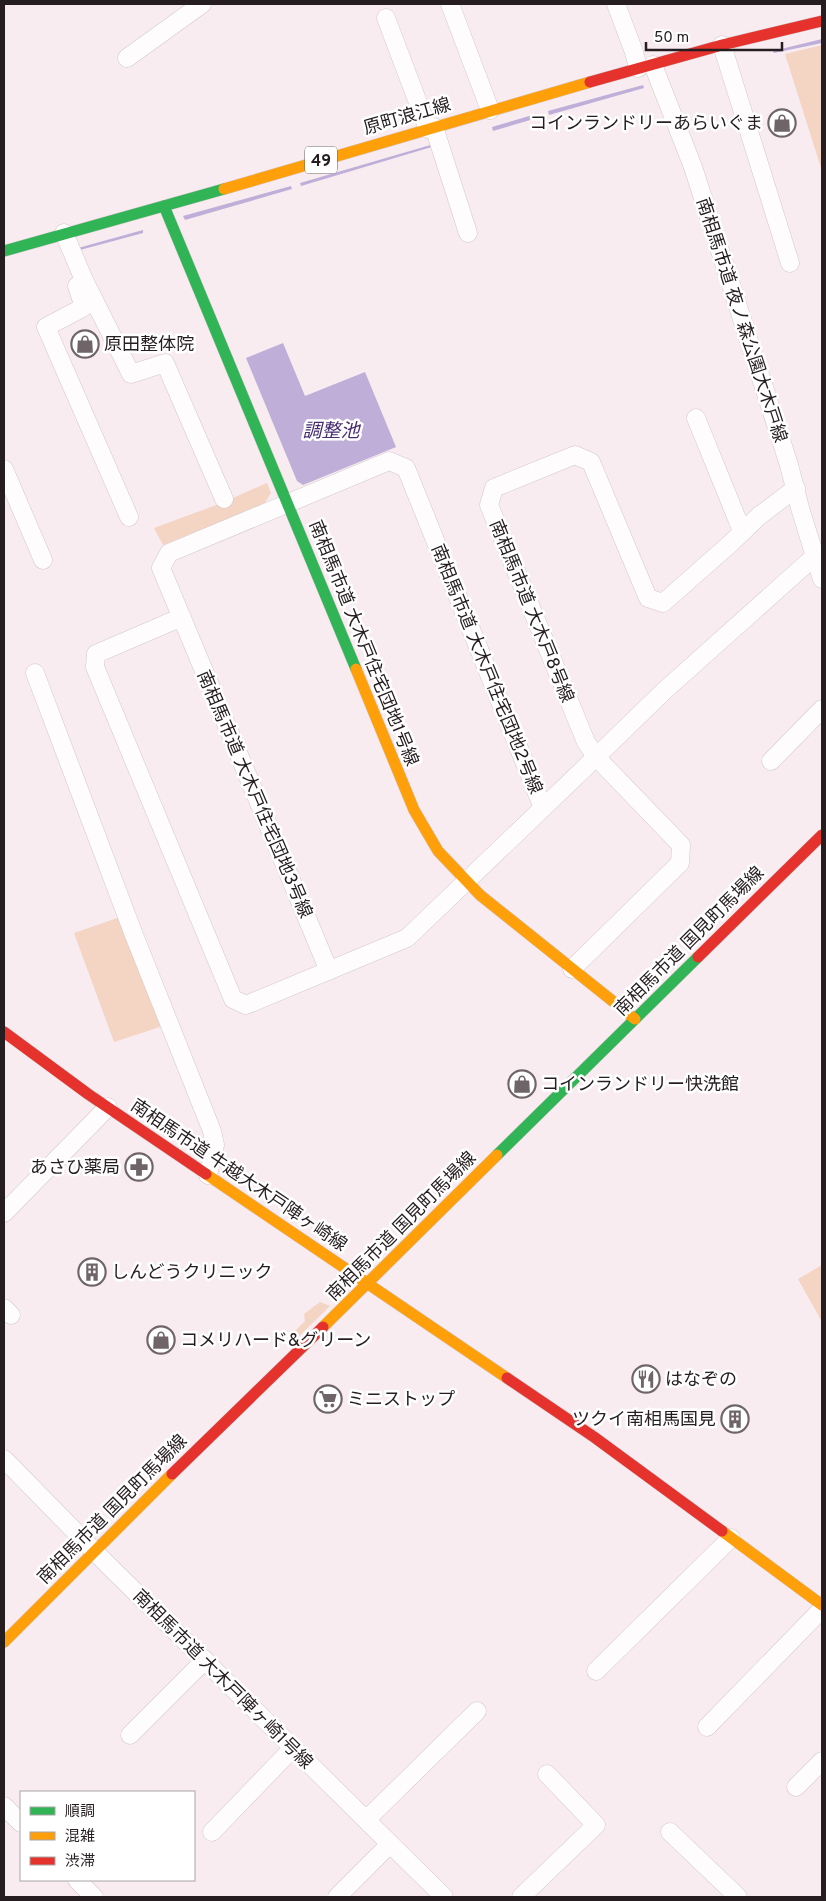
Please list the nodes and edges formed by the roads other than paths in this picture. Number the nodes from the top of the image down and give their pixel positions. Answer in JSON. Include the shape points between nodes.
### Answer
{"nodes":[{"id":1,"x":202,"y":4,"type":"edge"},
{"id":2,"x":450,"y":4,"type":"edge"},
{"id":3,"x":616,"y":4,"type":"edge"},
{"id":4,"x":386,"y":18,"type":"dead end"},
{"id":5,"x":822,"y":21,"type":"edge"},
{"id":6,"x":127,"y":58,"type":"dead end"},
{"id":7,"x":725,"y":58,"type":"junction"},
{"id":8,"x":645,"y":67,"type":"junction"},
{"id":9,"x":490,"y":110,"type":"junction"},
{"id":10,"x":431,"y":128,"type":"junction"},
{"id":11,"x":164,"y":206,"type":"junction"},
{"id":12,"x":468,"y":233,"type":"dead end"},
{"id":13,"x":60,"y":234,"type":"junction"},
{"id":14,"x":4,"y":252,"type":"edge"},
{"id":15,"x":790,"y":263,"type":"dead end"},
{"id":16,"x":696,"y":418,"type":"dead end"},
{"id":17,"x":4,"y":469,"type":"edge"},
{"id":18,"x":796,"y":488,"type":"junction"},
{"id":19,"x":224,"y":499,"type":"dead end"},
{"id":20,"x":288,"y":502,"type":"junction"},
{"id":21,"x":129,"y":517,"type":"dead end"},
{"id":22,"x":742,"y":531,"type":"junction"},
{"id":23,"x":815,"y":556,"type":"junction"},
{"id":24,"x":43,"y":560,"type":"dead end"},
{"id":25,"x":822,"y":579,"type":"edge"},
{"id":26,"x":182,"y":617,"type":"junction"},
{"id":27,"x":35,"y":673,"type":"dead end"},
{"id":28,"x":822,"y":709,"type":"edge"},
{"id":29,"x":596,"y":757,"type":"junction"},
{"id":30,"x":771,"y":761,"type":"dead end"},
{"id":31,"x":543,"y":808,"type":"junction"},
{"id":32,"x":822,"y":835,"type":"edge"},
{"id":33,"x":466,"y":882,"type":"junction"},
{"id":34,"x":572,"y":969,"type":"junction"},
{"id":35,"x":329,"y":971,"type":"junction"},
{"id":36,"x":635,"y":1019,"type":"junction"},
{"id":37,"x":4,"y":1032,"type":"edge"},
{"id":38,"x":108,"y":1107,"type":"junction"},
{"id":39,"x":208,"y":1175,"type":"junction"},
{"id":40,"x":4,"y":1213,"type":"edge"},
{"id":41,"x":367,"y":1283,"type":"junction"},
{"id":42,"x":4,"y":1459,"type":"edge"},
{"id":43,"x":731,"y":1538,"type":"junction"},
{"id":44,"x":95,"y":1552,"type":"junction"},
{"id":45,"x":822,"y":1607,"type":"edge"},
{"id":46,"x":4,"y":1642,"type":"edge"},
{"id":47,"x":205,"y":1660,"type":"junction"},
{"id":48,"x":596,"y":1671,"type":"dead end"},
{"id":49,"x":477,"y":1711,"type":"dead end"},
{"id":50,"x":707,"y":1727,"type":"dead end"},
{"id":51,"x":130,"y":1734,"type":"dead end"},
{"id":52,"x":293,"y":1748,"type":"junction"},
{"id":53,"x":822,"y":1760,"type":"edge"},
{"id":54,"x":547,"y":1774,"type":"dead end"},
{"id":55,"x":796,"y":1787,"type":"dead end"},
{"id":56,"x":4,"y":1806,"type":"edge"},
{"id":57,"x":366,"y":1820,"type":"junction"},
{"id":58,"x":20,"y":1822,"type":"edge"},
{"id":59,"x":212,"y":1832,"type":"dead end"},
{"id":60,"x":670,"y":1832,"type":"dead end"},
{"id":61,"x":390,"y":1844,"type":"junction"},
{"id":62,"x":78,"y":1881,"type":"edge"},
{"id":63,"x":94,"y":1897,"type":"edge"},
{"id":64,"x":337,"y":1897,"type":"edge"},
{"id":65,"x":444,"y":1897,"type":"edge"},
{"id":66,"x":521,"y":1897,"type":"edge"},
{"id":67,"x":738,"y":1897,"type":"edge"}],
"edges":[{"from":1,"to":6,"type":"street"},
{"from":2,"to":9,"type":"street"},
{"from":3,"to":8,"type":"street","name":"南相馬市道 夜ノ森公園大木戸線","via":[[634,52]]},
{"from":4,"to":10,"type":"street"},
{"from":5,"to":7,"type":"street","name":"原町浪江線","number":"49"},
{"from":7,"to":8,"type":"street","name":"原町浪江線","number":"49"},
{"from":7,"to":15,"type":"street"},
{"from":8,"to":9,"type":"street","name":"原町浪江線","number":"49"},
{"from":8,"to":18,"type":"street","name":"南相馬市道 夜ノ森公園大木戸線","via":[[693,167]]},
{"from":9,"to":10,"type":"street","name":"原町浪江線","number":"49"},
{"from":10,"to":11,"type":"street","name":"原町浪江線","number":"49"},
{"from":10,"to":12,"type":"street"},
{"from":11,"to":13,"type":"street","name":"原町浪江線","number":"49"},
{"from":11,"to":20,"type":"street","name":"南相馬市道 大木戸住宅団地1号線"},
{"from":13,"to":14,"type":"street","name":"原町浪江線","number":"49"},
{"from":13,"to":19,"type":"street","via":[[130,374],[165,363]]},
{"from":13,"to":21,"type":"street","via":[[84,307],[46,327]]},
{"from":16,"to":22,"type":"street"},
{"from":17,"to":24,"type":"street"},
{"from":18,"to":22,"type":"street","name":"南相馬市道 大木戸8号線"},
{"from":18,"to":23,"type":"street","name":"南相馬市道 夜ノ森公園大木戸線"},
{"from":20,"to":26,"type":"street","name":"南相馬市道 大木戸住宅団地2号線","via":[[169,553],[161,568]]},
{"from":20,"to":31,"type":"street","name":"南相馬市道 大木戸住宅団地2号線","via":[[389,461],[406,468]]},
{"from":20,"to":33,"type":"street","name":"南相馬市道 大木戸住宅団地1号線","via":[[414,810],[438,851]]},
{"from":22,"to":29,"type":"street","name":"南相馬市道 大木戸8号線","via":[[663,603],[648,598],[591,462],[575,455],[494,488],[489,504],[586,742]]},
{"from":23,"to":25,"type":"street","name":"南相馬市道 夜ノ森公園大木戸線"},
{"from":23,"to":29,"type":"street","via":[[664,691]]},
{"from":26,"to":35,"type":"street","name":"南相馬市道 大木戸住宅団地3号線"},
{"from":26,"to":35,"type":"street","name":"南相馬市道 大木戸住宅団地2号線","via":[[96,654],[95,667],[233,999],[246,1005]]},
{"from":27,"to":39,"type":"street","via":[[212,1131],[215,1145]]},
{"from":28,"to":30,"type":"street"},
{"from":29,"to":31,"type":"street"},
{"from":29,"to":34,"type":"street","via":[[681,845],[680,863]]},
{"from":31,"to":33,"type":"street","name":"南相馬市道 大木戸住宅団地2号線"},
{"from":32,"to":36,"type":"street","name":"南相馬市道 国見町馬場線"},
{"from":33,"to":34,"type":"street","name":"南相馬市道 大木戸住宅団地1号線"},
{"from":33,"to":35,"type":"street","name":"南相馬市道 大木戸住宅団地2号線","via":[[407,938]]},
{"from":34,"to":36,"type":"street","name":"南相馬市道 大木戸住宅団地1号線"},
{"from":36,"to":41,"type":"street","name":"南相馬市道 国見町馬場線"},
{"from":37,"to":38,"type":"street","name":"南相馬市道 牛越大木戸陣ヶ崎線"},
{"from":38,"to":39,"type":"street","name":"南相馬市道 牛越大木戸陣ヶ崎線"},
{"from":38,"to":40,"type":"street"},
{"from":39,"to":41,"type":"street","name":"南相馬市道 牛越大木戸陣ヶ崎線"},
{"from":41,"to":43,"type":"street","name":"南相馬市道 牛越大木戸陣ヶ崎線","via":[[594,1437]]},
{"from":41,"to":44,"type":"street","name":"南相馬市道 国見町馬場線"},
{"from":42,"to":44,"type":"street","name":"南相馬市道 大木戸陣ヶ崎1号線"},
{"from":43,"to":45,"type":"street","name":"南相馬市道 牛越大木戸陣ヶ崎線"},
{"from":43,"to":48,"type":"street"},
{"from":44,"to":46,"type":"street","name":"南相馬市道 国見町馬場線"},
{"from":44,"to":47,"type":"street","name":"南相馬市道 大木戸陣ヶ崎1号線"},
{"from":45,"to":50,"type":"street"},
{"from":47,"to":51,"type":"street"},
{"from":47,"to":52,"type":"street","name":"南相馬市道 大木戸陣ヶ崎1号線"},
{"from":49,"to":57,"type":"street"},
{"from":52,"to":57,"type":"street","name":"南相馬市道 大木戸陣ヶ崎1号線"},
{"from":52,"to":59,"type":"street"},
{"from":53,"to":55,"type":"street"},
{"from":54,"to":66,"type":"street","via":[[596,1825]]},
{"from":56,"to":58,"type":"street"},
{"from":57,"to":61,"type":"street","name":"南相馬市道 大木戸陣ヶ崎1号線"},
{"from":60,"to":67,"type":"street"},
{"from":61,"to":64,"type":"street"},
{"from":61,"to":65,"type":"street","name":"南相馬市道 大木戸陣ヶ崎1号線"},
{"from":62,"to":63,"type":"street"}]}
